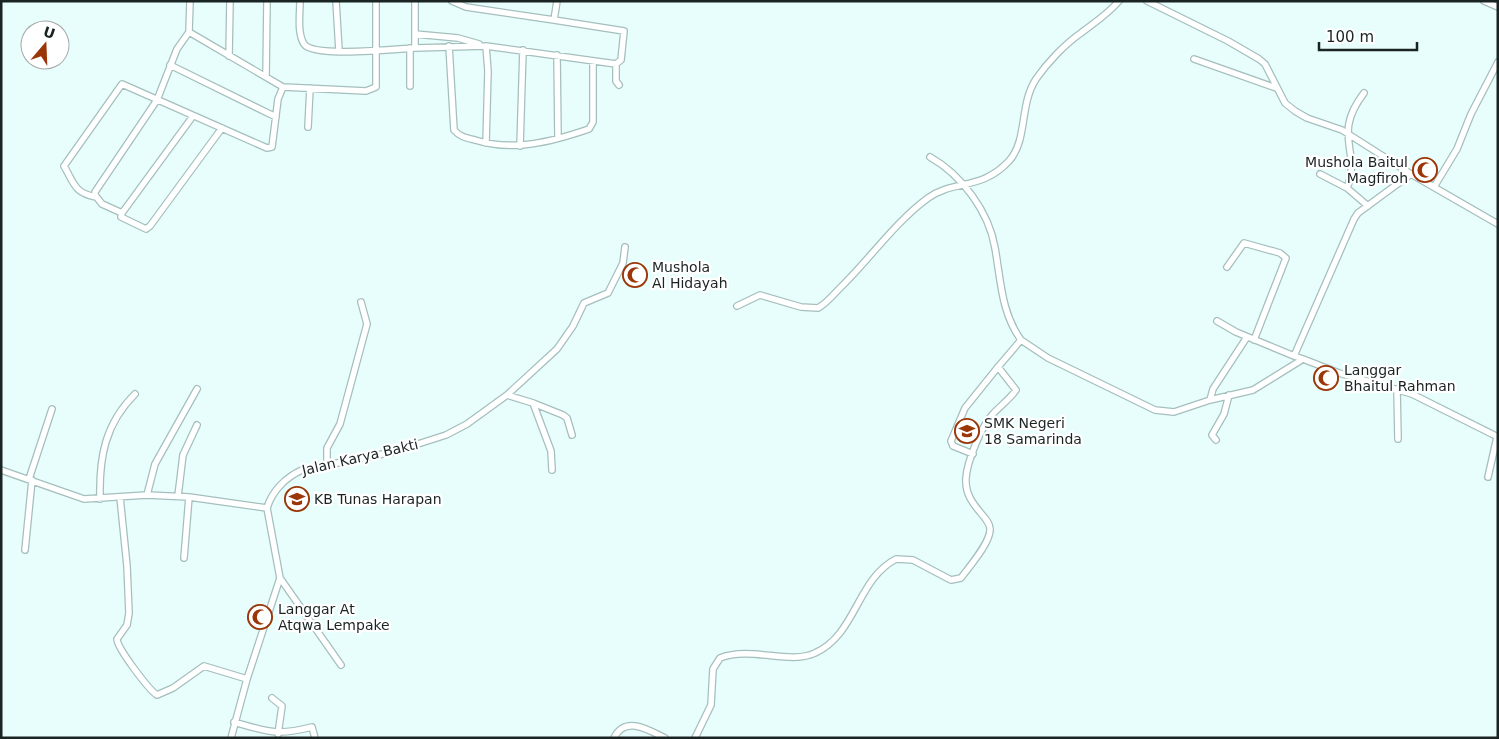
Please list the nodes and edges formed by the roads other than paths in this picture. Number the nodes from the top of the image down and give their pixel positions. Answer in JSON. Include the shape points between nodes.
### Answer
{"nodes":[{"id":1,"x":190,"y":1,"type":"edge"},
{"id":2,"x":230,"y":1,"type":"edge"},
{"id":3,"x":267,"y":1,"type":"edge"},
{"id":4,"x":336,"y":1,"type":"edge"},
{"id":5,"x":376,"y":1,"type":"edge"},
{"id":6,"x":415,"y":1,"type":"edge"},
{"id":7,"x":452,"y":1,"type":"edge"},
{"id":8,"x":557,"y":1,"type":"edge"},
{"id":9,"x":1119,"y":1,"type":"edge"},
{"id":10,"x":1147,"y":1,"type":"edge"},
{"id":11,"x":1484,"y":1,"type":"edge"},
{"id":12,"x":300,"y":4,"type":"edge"},
{"id":13,"x":1498,"y":7,"type":"edge"},
{"id":14,"x":554,"y":20,"type":"junction"},
{"id":15,"x":189,"y":32,"type":"junction"},
{"id":16,"x":415,"y":34,"type":"junction"},
{"id":17,"x":450,"y":46,"type":"junction"},
{"id":18,"x":484,"y":46,"type":"junction"},
{"id":19,"x":413,"y":48,"type":"junction"},
{"id":20,"x":376,"y":50,"type":"junction"},
{"id":21,"x":523,"y":50,"type":"junction"},
{"id":22,"x":339,"y":51,"type":"junction"},
{"id":23,"x":557,"y":55,"type":"junction"},
{"id":24,"x":229,"y":56,"type":"junction"},
{"id":25,"x":1194,"y":59,"type":"dead end"},
{"id":26,"x":593,"y":62,"type":"junction"},
{"id":27,"x":1498,"y":62,"type":"edge"},
{"id":28,"x":616,"y":64,"type":"junction"},
{"id":29,"x":170,"y":65,"type":"junction"},
{"id":30,"x":266,"y":77,"type":"junction"},
{"id":31,"x":619,"y":85,"type":"dead end"},
{"id":32,"x":410,"y":86,"type":"dead end"},
{"id":33,"x":284,"y":87,"type":"junction"},
{"id":34,"x":310,"y":88,"type":"junction"},
{"id":35,"x":1276,"y":88,"type":"junction"},
{"id":36,"x":1364,"y":93,"type":"dead end"},
{"id":37,"x":157,"y":100,"type":"junction"},
{"id":38,"x":193,"y":116,"type":"junction"},
{"id":39,"x":276,"y":116,"type":"junction"},
{"id":40,"x":308,"y":127,"type":"dead end"},
{"id":41,"x":222,"y":128,"type":"junction"},
{"id":42,"x":1347,"y":133,"type":"junction"},
{"id":43,"x":558,"y":138,"type":"junction"},
{"id":44,"x":486,"y":143,"type":"junction"},
{"id":45,"x":520,"y":146,"type":"junction"},
{"id":46,"x":930,"y":157,"type":"dead end"},
{"id":47,"x":1320,"y":174,"type":"dead end"},
{"id":48,"x":1411,"y":174,"type":"junction"},
{"id":49,"x":966,"y":186,"type":"junction"},
{"id":50,"x":1434,"y":187,"type":"junction"},
{"id":51,"x":1347,"y":188,"type":"junction"},
{"id":52,"x":96,"y":197,"type":"junction"},
{"id":53,"x":1368,"y":206,"type":"junction"},
{"id":54,"x":122,"y":213,"type":"junction"},
{"id":55,"x":1498,"y":224,"type":"edge"},
{"id":56,"x":625,"y":247,"type":"dead end"},
{"id":57,"x":1227,"y":267,"type":"dead end"},
{"id":58,"x":361,"y":302,"type":"dead end"},
{"id":59,"x":737,"y":306,"type":"dead end"},
{"id":60,"x":1217,"y":321,"type":"dead end"},
{"id":61,"x":1247,"y":337,"type":"junction"},
{"id":62,"x":1021,"y":340,"type":"junction"},
{"id":63,"x":1254,"y":340,"type":"junction"},
{"id":64,"x":1294,"y":356,"type":"junction"},
{"id":65,"x":1303,"y":359,"type":"junction"},
{"id":66,"x":998,"y":367,"type":"junction"},
{"id":67,"x":197,"y":389,"type":"dead end"},
{"id":68,"x":1397,"y":389,"type":"junction"},
{"id":69,"x":135,"y":394,"type":"dead end"},
{"id":70,"x":507,"y":394,"type":"junction"},
{"id":71,"x":1229,"y":395,"type":"junction"},
{"id":72,"x":1210,"y":400,"type":"junction"},
{"id":73,"x":533,"y":403,"type":"junction"},
{"id":74,"x":52,"y":409,"type":"dead end"},
{"id":75,"x":198,"y":425,"type":"dead end"},
{"id":76,"x":572,"y":435,"type":"dead end"},
{"id":77,"x":1497,"y":437,"type":"edge"},
{"id":78,"x":1398,"y":439,"type":"dead end"},
{"id":79,"x":1216,"y":440,"type":"dead end"},
{"id":80,"x":973,"y":454,"type":"junction"},
{"id":81,"x":327,"y":466,"type":"junction"},
{"id":82,"x":1,"y":470,"type":"edge"},
{"id":83,"x":552,"y":470,"type":"dead end"},
{"id":84,"x":1488,"y":477,"type":"dead end"},
{"id":85,"x":31,"y":479,"type":"junction"},
{"id":86,"x":147,"y":495,"type":"junction"},
{"id":87,"x":178,"y":496,"type":"junction"},
{"id":88,"x":189,"y":496,"type":"junction"},
{"id":89,"x":120,"y":497,"type":"junction"},
{"id":90,"x":100,"y":499,"type":"junction"},
{"id":91,"x":267,"y":508,"type":"junction"},
{"id":92,"x":26,"y":550,"type":"dead end"},
{"id":93,"x":184,"y":558,"type":"dead end"},
{"id":94,"x":280,"y":578,"type":"junction"},
{"id":95,"x":341,"y":665,"type":"dead end"},
{"id":96,"x":247,"y":678,"type":"junction"},
{"id":97,"x":272,"y":698,"type":"dead end"},
{"id":98,"x":234,"y":722,"type":"junction"},
{"id":99,"x":278,"y":734,"type":"junction"},
{"id":100,"x":231,"y":738,"type":"edge"},
{"id":101,"x":315,"y":738,"type":"edge"},
{"id":102,"x":614,"y":738,"type":"edge"},
{"id":103,"x":665,"y":738,"type":"edge"},
{"id":104,"x":695,"y":738,"type":"edge"}],
"edges":[{"from":1,"to":15,"type":"street"},
{"from":2,"to":24,"type":"street"},
{"from":3,"to":30,"type":"street"},
{"from":4,"to":22,"type":"street"},
{"from":5,"to":20,"type":"street"},
{"from":6,"to":16,"type":"street"},
{"from":7,"to":14,"type":"street","via":[[484,10]]},
{"from":8,"to":14,"type":"street"},
{"from":9,"to":49,"type":"street","via":[[1074,39],[1036,79],[1022,116],[1017,152],[998,171],[983,181]]},
{"from":10,"to":35,"type":"street","via":[[1249,53],[1265,64]]},
{"from":11,"to":13,"type":"street"},
{"from":12,"to":22,"type":"street","via":[[300,35],[304,45],[312,50]]},
{"from":14,"to":28,"type":"street","via":[[624,31],[621,60]]},
{"from":15,"to":24,"type":"street"},
{"from":15,"to":29,"type":"street"},
{"from":16,"to":18,"type":"street","via":[[458,38]]},
{"from":16,"to":19,"type":"street"},
{"from":17,"to":18,"type":"street"},
{"from":17,"to":19,"type":"street"},
{"from":17,"to":44,"type":"street","via":[[454,130],[465,138]]},
{"from":18,"to":21,"type":"street"},
{"from":18,"to":44,"type":"street","via":[[488,72]]},
{"from":19,"to":20,"type":"street"},
{"from":19,"to":32,"type":"street"},
{"from":20,"to":22,"type":"street"},
{"from":20,"to":34,"type":"street","via":[[378,82],[374,90]]},
{"from":21,"to":23,"type":"street"},
{"from":21,"to":45,"type":"street"},
{"from":23,"to":26,"type":"street"},
{"from":23,"to":43,"type":"street"},
{"from":24,"to":30,"type":"street"},
{"from":25,"to":35,"type":"street"},
{"from":26,"to":28,"type":"street"},
{"from":26,"to":43,"type":"street","via":[[592,124],[589,129]]},
{"from":27,"to":50,"type":"street","via":[[1471,114],[1457,150]]},
{"from":28,"to":31,"type":"street"},
{"from":29,"to":37,"type":"street"},
{"from":29,"to":39,"type":"street"},
{"from":30,"to":33,"type":"street"},
{"from":33,"to":34,"type":"street"},
{"from":33,"to":39,"type":"street","via":[[279,94]]},
{"from":34,"to":40,"type":"street"},
{"from":35,"to":42,"type":"street","via":[[1285,103],[1307,118]]},
{"from":36,"to":42,"type":"street","via":[[1351,113]]},
{"from":37,"to":38,"type":"street"},
{"from":37,"to":52,"type":"street","via":[[95,192]]},
{"from":37,"to":52,"type":"street","via":[[122,84],[64,166],[75,188]]},
{"from":38,"to":41,"type":"street"},
{"from":38,"to":54,"type":"street"},
{"from":39,"to":41,"type":"street","via":[[272,147],[267,148]]},
{"from":41,"to":54,"type":"street","via":[[150,226],[142,228],[121,217]]},
{"from":42,"to":48,"type":"street"},
{"from":42,"to":51,"type":"street","via":[[1351,172]]},
{"from":43,"to":45,"type":"street"},
{"from":44,"to":45,"type":"street"},
{"from":46,"to":49,"type":"street"},
{"from":47,"to":51,"type":"street"},
{"from":48,"to":50,"type":"street"},
{"from":48,"to":53,"type":"street"},
{"from":49,"to":59,"type":"street","via":[[947,189],[913,210],[854,275],[818,308],[760,296]]},
{"from":49,"to":62,"type":"street","via":[[993,238],[1002,295],[1012,328]]},
{"from":50,"to":55,"type":"street"},
{"from":51,"to":53,"type":"street"},
{"from":52,"to":54,"type":"street","via":[[102,204]]},
{"from":53,"to":64,"type":"street","via":[[1354,219]]},
{"from":56,"to":70,"type":"street","name":"Jalan Karya Bakti","via":[[623,263],[604,296],[584,303],[557,349]]},
{"from":57,"to":63,"type":"street","via":[[1244,243],[1280,253],[1286,258]]},
{"from":58,"to":81,"type":"street","via":[[367,324],[340,424],[327,449]]},
{"from":60,"to":61,"type":"street"},
{"from":61,"to":63,"type":"street"},
{"from":61,"to":72,"type":"street","via":[[1213,389]]},
{"from":62,"to":66,"type":"street"},
{"from":62,"to":72,"type":"street","via":[[1048,358],[1155,410],[1174,412]]},
{"from":63,"to":64,"type":"street"},
{"from":64,"to":65,"type":"street"},
{"from":65,"to":68,"type":"street"},
{"from":65,"to":71,"type":"street","via":[[1260,386]]},
{"from":66,"to":80,"type":"street","via":[[1016,390],[987,422]]},
{"from":66,"to":80,"type":"street","via":[[965,408],[951,441],[953,446]]},
{"from":67,"to":86,"type":"street","via":[[155,464]]},
{"from":68,"to":77,"type":"street","via":[[1428,400]]},
{"from":68,"to":78,"type":"street"},
{"from":69,"to":90,"type":"street","via":[[121,408],[108,430]]},
{"from":70,"to":73,"type":"street"},
{"from":70,"to":81,"type":"street","name":"Jalan Karya Bakti","via":[[467,424],[446,435],[393,452]]},
{"from":71,"to":72,"type":"street"},
{"from":71,"to":79,"type":"street","via":[[1224,414],[1212,435]]},
{"from":73,"to":76,"type":"street","via":[[563,414]]},
{"from":73,"to":83,"type":"street","via":[[551,451]]},
{"from":74,"to":85,"type":"street"},
{"from":75,"to":87,"type":"street","via":[[183,455]]},
{"from":77,"to":84,"type":"street"},
{"from":80,"to":104,"type":"street","via":[[967,473],[967,489],[971,501],[990,524],[990,530],[987,541],[962,578],[951,580],[913,560],[896,559],[877,573],[839,635],[815,654],[797,658],[766,653],[720,658],[713,669],[711,705]]},
{"from":81,"to":91,"type":"street","name":"Jalan Karya Bakti","via":[[302,470],[290,476],[271,498]]},
{"from":82,"to":85,"type":"street"},
{"from":85,"to":90,"type":"street","via":[[84,499]]},
{"from":85,"to":92,"type":"street"},
{"from":86,"to":87,"type":"street"},
{"from":86,"to":89,"type":"street"},
{"from":87,"to":88,"type":"street"},
{"from":88,"to":91,"type":"street"},
{"from":88,"to":93,"type":"street"},
{"from":89,"to":90,"type":"street"},
{"from":89,"to":96,"type":"street","via":[[129,613],[127,625],[117,639],[119,647],[157,695],[204,666]]},
{"from":91,"to":94,"type":"street"},
{"from":94,"to":95,"type":"street"},
{"from":94,"to":96,"type":"street"},
{"from":96,"to":98,"type":"street"},
{"from":97,"to":99,"type":"street","via":[[282,706]]},
{"from":98,"to":99,"type":"street"},
{"from":98,"to":100,"type":"street"},
{"from":99,"to":101,"type":"street","via":[[312,727]]},
{"from":102,"to":103,"type":"street","via":[[620,728],[631,725]]}]}
